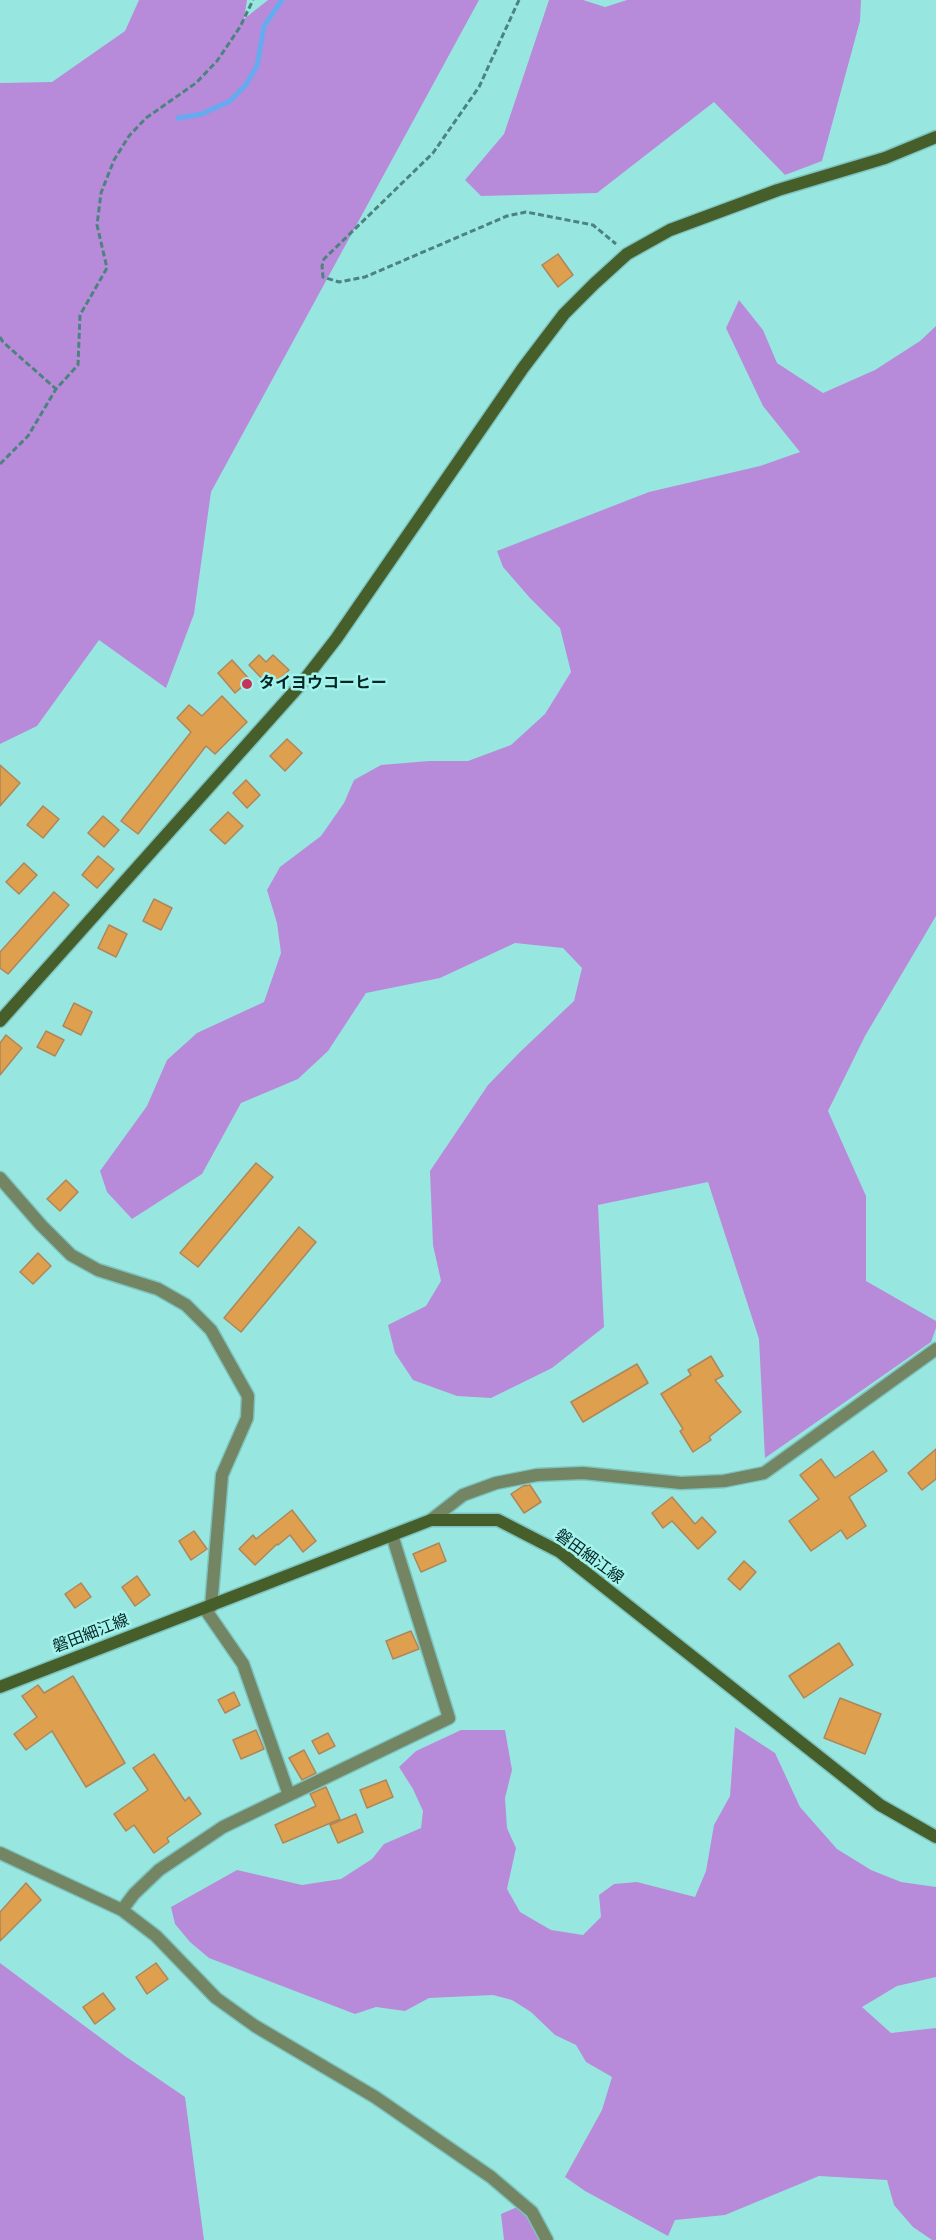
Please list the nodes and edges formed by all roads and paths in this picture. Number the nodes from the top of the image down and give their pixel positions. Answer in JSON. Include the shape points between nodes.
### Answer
{"nodes":[{"id":1,"x":252,"y":0,"type":"edge"},
{"id":2,"x":519,"y":0,"type":"edge"},
{"id":3,"x":936,"y":137,"type":"edge"},
{"id":4,"x":627,"y":254,"type":"junction"},
{"id":5,"x":0,"y":337,"type":"edge"},
{"id":6,"x":56,"y":389,"type":"junction"},
{"id":7,"x":0,"y":464,"type":"edge"},
{"id":8,"x":0,"y":1020,"type":"edge"},
{"id":9,"x":0,"y":1178,"type":"edge"},
{"id":10,"x":936,"y":1349,"type":"edge"},
{"id":11,"x":430,"y":1520,"type":"junction"},
{"id":12,"x":392,"y":1535,"type":"junction"},
{"id":13,"x":208,"y":1608,"type":"junction"},
{"id":14,"x":0,"y":1687,"type":"edge"},
{"id":15,"x":289,"y":1795,"type":"junction"},
{"id":16,"x":936,"y":1837,"type":"edge"},
{"id":17,"x":0,"y":1853,"type":"edge"},
{"id":18,"x":122,"y":1910,"type":"junction"},
{"id":19,"x":547,"y":2240,"type":"edge"}],
"edges":[{"from":1,"to":6,"type":"path","via":[[217,62],[196,83],[146,118],[114,160],[101,193],[97,225],[107,268],[80,315],[78,365]]},
{"from":2,"to":4,"type":"path","via":[[478,87],[433,153],[324,259],[324,277],[339,282],[365,277],[507,216],[526,212],[593,225]]},
{"from":3,"to":4,"type":"street","via":[[670,230]]},
{"from":4,"to":8,"type":"street","via":[[564,314],[523,368],[301,684]]},
{"from":5,"to":6,"type":"path"},
{"from":6,"to":7,"type":"path","via":[[28,436]]},
{"from":9,"to":13,"type":"street","via":[[71,1255],[98,1270],[158,1289],[186,1305],[211,1330],[240,1379],[248,1396],[246,1418],[222,1475]]},
{"from":10,"to":11,"type":"street","via":[[764,1473],[724,1481],[681,1483],[583,1473],[537,1475],[463,1495]]},
{"from":11,"to":12,"type":"street","name":"磐田細江線"},
{"from":11,"to":16,"type":"street","name":"磐田細江線","via":[[498,1520],[560,1552],[880,1805]]},
{"from":12,"to":13,"type":"street","name":"磐田細江線"},
{"from":12,"to":15,"type":"street","via":[[449,1718]]},
{"from":13,"to":14,"type":"street","name":"磐田細江線"},
{"from":13,"to":15,"type":"street","via":[[243,1664]]},
{"from":15,"to":18,"type":"street","via":[[223,1827],[159,1870]]},
{"from":17,"to":18,"type":"street"},
{"from":18,"to":19,"type":"street","via":[[156,1936],[216,1998],[255,2026],[375,2097],[491,2177],[532,2212]]}]}
